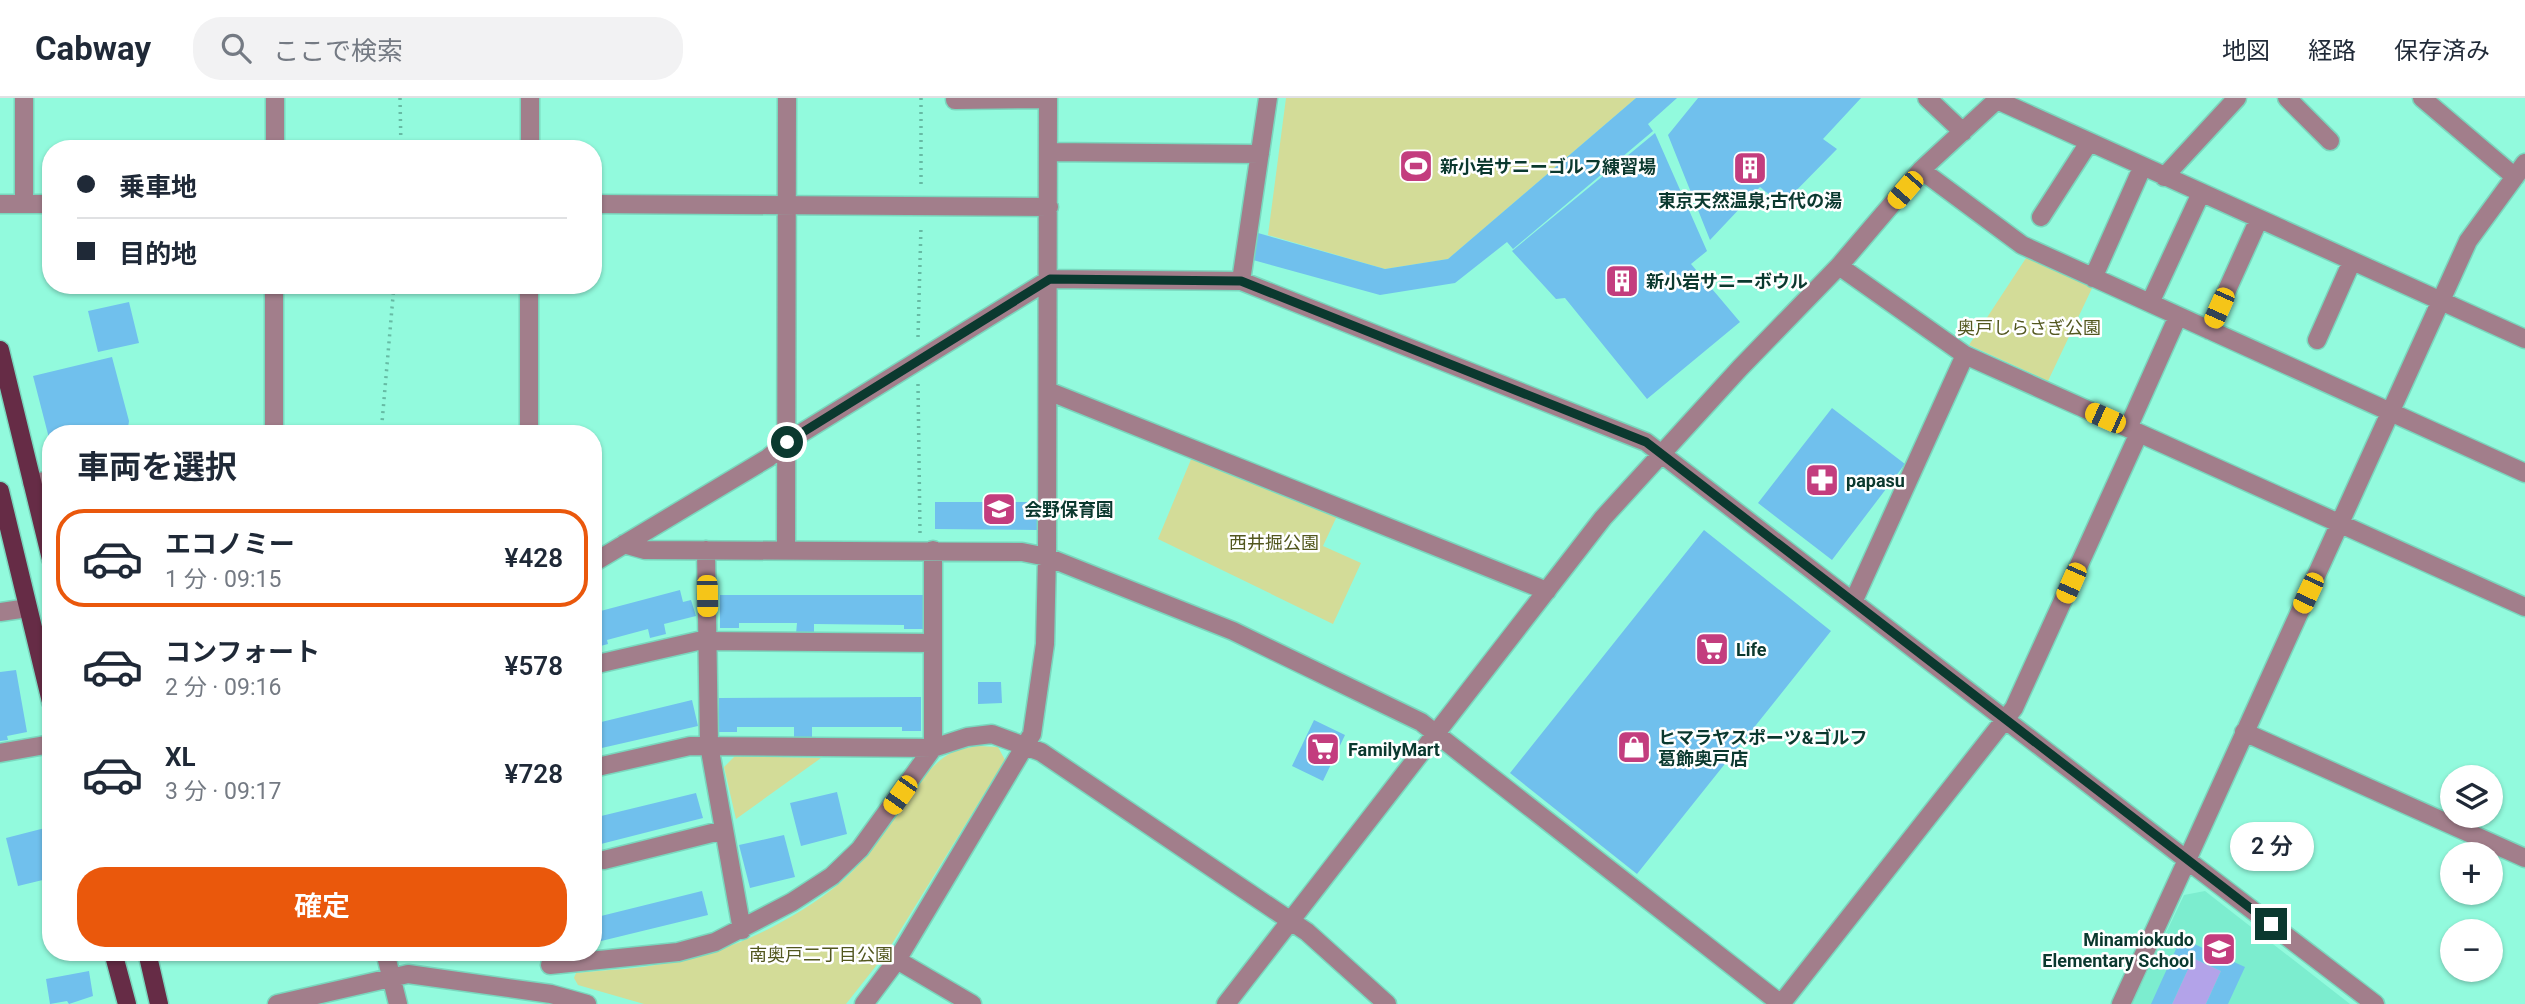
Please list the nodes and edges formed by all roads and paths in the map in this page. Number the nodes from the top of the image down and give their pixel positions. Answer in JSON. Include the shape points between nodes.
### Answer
{"nodes":[{"id":1,"x":24,"y":98,"type":"edge"},
{"id":2,"x":275,"y":98,"type":"edge"},
{"id":3,"x":400,"y":98,"type":"edge"},
{"id":4,"x":530,"y":98,"type":"edge"},
{"id":5,"x":787,"y":98,"type":"edge"},
{"id":6,"x":921,"y":98,"type":"edge"},
{"id":7,"x":1268,"y":98,"type":"edge"},
{"id":8,"x":1927,"y":98,"type":"edge"},
{"id":9,"x":2237,"y":98,"type":"edge"},
{"id":10,"x":2287,"y":98,"type":"edge"},
{"id":11,"x":2422,"y":98,"type":"edge"},
{"id":12,"x":1048,"y":99,"type":"edge"},
{"id":13,"x":1998,"y":99,"type":"edge"},
{"id":14,"x":955,"y":100,"type":"dead end"},
{"id":15,"x":1963,"y":132,"type":"junction"},
{"id":16,"x":275,"y":140,"type":"edge"},
{"id":17,"x":401,"y":140,"type":"edge"},
{"id":18,"x":530,"y":140,"type":"edge"},
{"id":19,"x":2330,"y":141,"type":"dead end"},
{"id":20,"x":2088,"y":144,"type":"junction"},
{"id":21,"x":1049,"y":152,"type":"junction"},
{"id":22,"x":1260,"y":154,"type":"junction"},
{"id":23,"x":2142,"y":168,"type":"junction"},
{"id":24,"x":1921,"y":170,"type":"junction"},
{"id":25,"x":2520,"y":170,"type":"edge"},
{"id":26,"x":2164,"y":177,"type":"junction"},
{"id":27,"x":2201,"y":193,"type":"junction"},
{"id":28,"x":0,"y":204,"type":"edge"},
{"id":29,"x":24,"y":204,"type":"junction"},
{"id":30,"x":42,"y":204,"type":"edge"},
{"id":31,"x":602,"y":204,"type":"edge"},
{"id":32,"x":787,"y":205,"type":"junction"},
{"id":33,"x":1049,"y":206,"type":"junction"},
{"id":34,"x":921,"y":207,"type":"junction"},
{"id":35,"x":2041,"y":217,"type":"dead end"},
{"id":36,"x":2259,"y":219,"type":"junction"},
{"id":37,"x":2353,"y":261,"type":"junction"},
{"id":38,"x":1839,"y":266,"type":"junction"},
{"id":39,"x":2093,"y":278,"type":"junction"},
{"id":40,"x":1050,"y":279,"type":"junction"},
{"id":41,"x":1241,"y":281,"type":"junction"},
{"id":42,"x":274,"y":294,"type":"edge"},
{"id":43,"x":393,"y":294,"type":"edge"},
{"id":44,"x":529,"y":294,"type":"edge"},
{"id":45,"x":2441,"y":301,"type":"junction"},
{"id":46,"x":2150,"y":303,"type":"junction"},
{"id":47,"x":2178,"y":316,"type":"junction"},
{"id":48,"x":2209,"y":330,"type":"junction"},
{"id":49,"x":2525,"y":339,"type":"edge"},
{"id":50,"x":2316,"y":340,"type":"dead end"},
{"id":51,"x":0,"y":350,"type":"edge"},
{"id":52,"x":1965,"y":355,"type":"junction"},
{"id":53,"x":918,"y":359,"type":"junction"},
{"id":54,"x":1048,"y":391,"type":"junction"},
{"id":55,"x":2390,"y":412,"type":"junction"},
{"id":56,"x":274,"y":425,"type":"edge"},
{"id":57,"x":382,"y":425,"type":"edge"},
{"id":58,"x":529,"y":425,"type":"edge"},
{"id":59,"x":2134,"y":431,"type":"junction"},
{"id":60,"x":787,"y":442,"type":"junction"},
{"id":61,"x":1661,"y":452,"type":"junction"},
{"id":62,"x":2525,"y":473,"type":"edge"},
{"id":63,"x":42,"y":482,"type":"edge"},
{"id":64,"x":0,"y":491,"type":"edge"},
{"id":65,"x":2340,"y":524,"type":"junction"},
{"id":66,"x":624,"y":544,"type":"junction"},
{"id":67,"x":706,"y":550,"type":"junction"},
{"id":68,"x":786,"y":550,"type":"junction"},
{"id":69,"x":927,"y":550,"type":"junction"},
{"id":70,"x":602,"y":557,"type":"edge"},
{"id":71,"x":1047,"y":557,"type":"junction"},
{"id":72,"x":1547,"y":591,"type":"junction"},
{"id":73,"x":1854,"y":600,"type":"junction"},
{"id":74,"x":2525,"y":607,"type":"edge"},
{"id":75,"x":28,"y":608,"type":"junction"},
{"id":76,"x":0,"y":612,"type":"edge"},
{"id":77,"x":708,"y":642,"type":"junction"},
{"id":78,"x":933,"y":643,"type":"junction"},
{"id":79,"x":602,"y":663,"type":"edge"},
{"id":80,"x":42,"y":665,"type":"edge"},
{"id":81,"x":2006,"y":721,"type":"junction"},
{"id":82,"x":2244,"y":732,"type":"junction"},
{"id":83,"x":1437,"y":733,"type":"junction"},
{"id":84,"x":709,"y":745,"type":"junction"},
{"id":85,"x":42,"y":746,"type":"edge"},
{"id":86,"x":1026,"y":747,"type":"junction"},
{"id":87,"x":933,"y":748,"type":"junction"},
{"id":88,"x":0,"y":753,"type":"edge"},
{"id":89,"x":602,"y":766,"type":"edge"},
{"id":90,"x":724,"y":830,"type":"junction"},
{"id":91,"x":2525,"y":858,"type":"edge"},
{"id":92,"x":604,"y":860,"type":"dead end"},
{"id":93,"x":2187,"y":860,"type":"junction"},
{"id":94,"x":1290,"y":921,"type":"junction"},
{"id":95,"x":742,"y":930,"type":"junction"},
{"id":96,"x":602,"y":956,"type":"edge"},
{"id":97,"x":897,"y":960,"type":"junction"},
{"id":98,"x":115,"y":961,"type":"edge"},
{"id":99,"x":149,"y":961,"type":"edge"},
{"id":100,"x":387,"y":961,"type":"edge"},
{"id":101,"x":550,"y":961,"type":"edge"},
{"id":102,"x":152,"y":972,"type":"junction"},
{"id":103,"x":391,"y":976,"type":"junction"},
{"id":104,"x":121,"y":982,"type":"junction"},
{"id":105,"x":551,"y":994,"type":"junction"},
{"id":106,"x":532,"y":998,"type":"edge"},
{"id":107,"x":120,"y":1004,"type":"edge"},
{"id":108,"x":127,"y":1004,"type":"edge"},
{"id":109,"x":159,"y":1004,"type":"edge"},
{"id":110,"x":169,"y":1004,"type":"edge"},
{"id":111,"x":277,"y":1004,"type":"edge"},
{"id":112,"x":398,"y":1004,"type":"edge"},
{"id":113,"x":587,"y":1004,"type":"edge"},
{"id":114,"x":864,"y":1004,"type":"edge"},
{"id":115,"x":972,"y":1004,"type":"edge"},
{"id":116,"x":1226,"y":1004,"type":"edge"},
{"id":117,"x":1387,"y":1004,"type":"edge"},
{"id":118,"x":1781,"y":1004,"type":"edge"},
{"id":119,"x":2121,"y":1004,"type":"edge"},
{"id":120,"x":2375,"y":1004,"type":"edge"}],
"edges":[{"from":1,"to":29,"type":"street"},
{"from":2,"to":16,"type":"street"},
{"from":3,"to":17,"type":"path"},
{"from":4,"to":18,"type":"street"},
{"from":5,"to":32,"type":"street"},
{"from":6,"to":34,"type":"path"},
{"from":7,"to":22,"type":"street"},
{"from":8,"to":15,"type":"street"},
{"from":9,"to":26,"type":"street"},
{"from":10,"to":19,"type":"street"},
{"from":11,"to":25,"type":"street"},
{"from":12,"to":14,"type":"street"},
{"from":12,"to":21,"type":"street"},
{"from":13,"to":15,"type":"street"},
{"from":13,"to":20,"type":"street"},
{"from":15,"to":24,"type":"street"},
{"from":20,"to":23,"type":"street"},
{"from":20,"to":35,"type":"street"},
{"from":21,"to":22,"type":"street"},
{"from":21,"to":33,"type":"street"},
{"from":22,"to":41,"type":"street"},
{"from":23,"to":26,"type":"street"},
{"from":23,"to":39,"type":"street"},
{"from":24,"to":38,"type":"street"},
{"from":24,"to":39,"type":"street","via":[[2022,245]]},
{"from":25,"to":45,"type":"street","via":[[2468,241]]},
{"from":26,"to":27,"type":"street"},
{"from":27,"to":36,"type":"street"},
{"from":27,"to":46,"type":"street"},
{"from":28,"to":29,"type":"street"},
{"from":29,"to":30,"type":"street"},
{"from":31,"to":32,"type":"street"},
{"from":32,"to":34,"type":"street"},
{"from":32,"to":60,"type":"street"},
{"from":33,"to":34,"type":"street"},
{"from":33,"to":40,"type":"street"},
{"from":34,"to":53,"type":"path"},
{"from":36,"to":37,"type":"street"},
{"from":36,"to":48,"type":"street"},
{"from":37,"to":45,"type":"street"},
{"from":37,"to":50,"type":"street"},
{"from":38,"to":52,"type":"street"},
{"from":38,"to":61,"type":"street"},
{"from":39,"to":46,"type":"street"},
{"from":40,"to":41,"type":"street"},
{"from":40,"to":53,"type":"street"},
{"from":40,"to":54,"type":"street"},
{"from":41,"to":61,"type":"street","via":[[1646,442]]},
{"from":42,"to":56,"type":"street"},
{"from":43,"to":57,"type":"path"},
{"from":44,"to":58,"type":"street"},
{"from":45,"to":49,"type":"street"},
{"from":45,"to":55,"type":"street"},
{"from":46,"to":47,"type":"street"},
{"from":47,"to":48,"type":"street"},
{"from":47,"to":59,"type":"street"},
{"from":48,"to":55,"type":"street"},
{"from":51,"to":63,"type":"main road"},
{"from":52,"to":59,"type":"street"},
{"from":52,"to":73,"type":"street"},
{"from":53,"to":60,"type":"street"},
{"from":53,"to":69,"type":"path"},
{"from":54,"to":71,"type":"street"},
{"from":54,"to":72,"type":"street"},
{"from":55,"to":62,"type":"street"},
{"from":55,"to":65,"type":"street"},
{"from":59,"to":65,"type":"street"},
{"from":59,"to":81,"type":"street"},
{"from":60,"to":66,"type":"street"},
{"from":60,"to":68,"type":"street"},
{"from":61,"to":72,"type":"street"},
{"from":61,"to":73,"type":"street"},
{"from":64,"to":75,"type":"main road"},
{"from":65,"to":74,"type":"street"},
{"from":65,"to":82,"type":"street"},
{"from":66,"to":67,"type":"street","via":[[645,551]]},
{"from":66,"to":70,"type":"street"},
{"from":67,"to":68,"type":"street"},
{"from":67,"to":77,"type":"street"},
{"from":68,"to":69,"type":"street"},
{"from":69,"to":71,"type":"street","via":[[1022,552]]},
{"from":69,"to":78,"type":"street"},
{"from":71,"to":83,"type":"street","via":[[1233,631]]},
{"from":71,"to":86,"type":"street","via":[[1045,644],[1032,734]]},
{"from":72,"to":83,"type":"street"},
{"from":73,"to":81,"type":"street"},
{"from":75,"to":76,"type":"street"},
{"from":75,"to":80,"type":"main road"},
{"from":77,"to":78,"type":"street"},
{"from":77,"to":79,"type":"street","via":[[686,642]]},
{"from":77,"to":84,"type":"street"},
{"from":78,"to":87,"type":"street"},
{"from":81,"to":93,"type":"street"},
{"from":81,"to":118,"type":"street"},
{"from":82,"to":91,"type":"street"},
{"from":82,"to":93,"type":"street"},
{"from":83,"to":94,"type":"street"},
{"from":83,"to":118,"type":"street"},
{"from":84,"to":87,"type":"street"},
{"from":84,"to":89,"type":"street"},
{"from":84,"to":90,"type":"street"},
{"from":85,"to":88,"type":"street"},
{"from":86,"to":87,"type":"street","via":[[1001,736],[981,734]]},
{"from":86,"to":94,"type":"street","via":[[1041,752]]},
{"from":86,"to":97,"type":"street"},
{"from":87,"to":95,"type":"street","via":[[872,835],[832,876]]},
{"from":90,"to":92,"type":"street"},
{"from":90,"to":95,"type":"street"},
{"from":93,"to":119,"type":"street"},
{"from":93,"to":120,"type":"street"},
{"from":94,"to":116,"type":"street"},
{"from":94,"to":117,"type":"street"},
{"from":95,"to":96,"type":"street","via":[[678,952]]},
{"from":97,"to":114,"type":"street"},
{"from":97,"to":115,"type":"street"},
{"from":98,"to":104,"type":"main road"},
{"from":99,"to":102,"type":"main road"},
{"from":100,"to":103,"type":"street"},
{"from":101,"to":105,"type":"street"},
{"from":102,"to":109,"type":"main road"},
{"from":102,"to":110,"type":"main road"},
{"from":103,"to":106,"type":"street","via":[[408,974]]},
{"from":103,"to":111,"type":"street"},
{"from":103,"to":112,"type":"street"},
{"from":104,"to":107,"type":"main road"},
{"from":104,"to":108,"type":"main road"},
{"from":105,"to":106,"type":"street"},
{"from":105,"to":113,"type":"street"}]}
